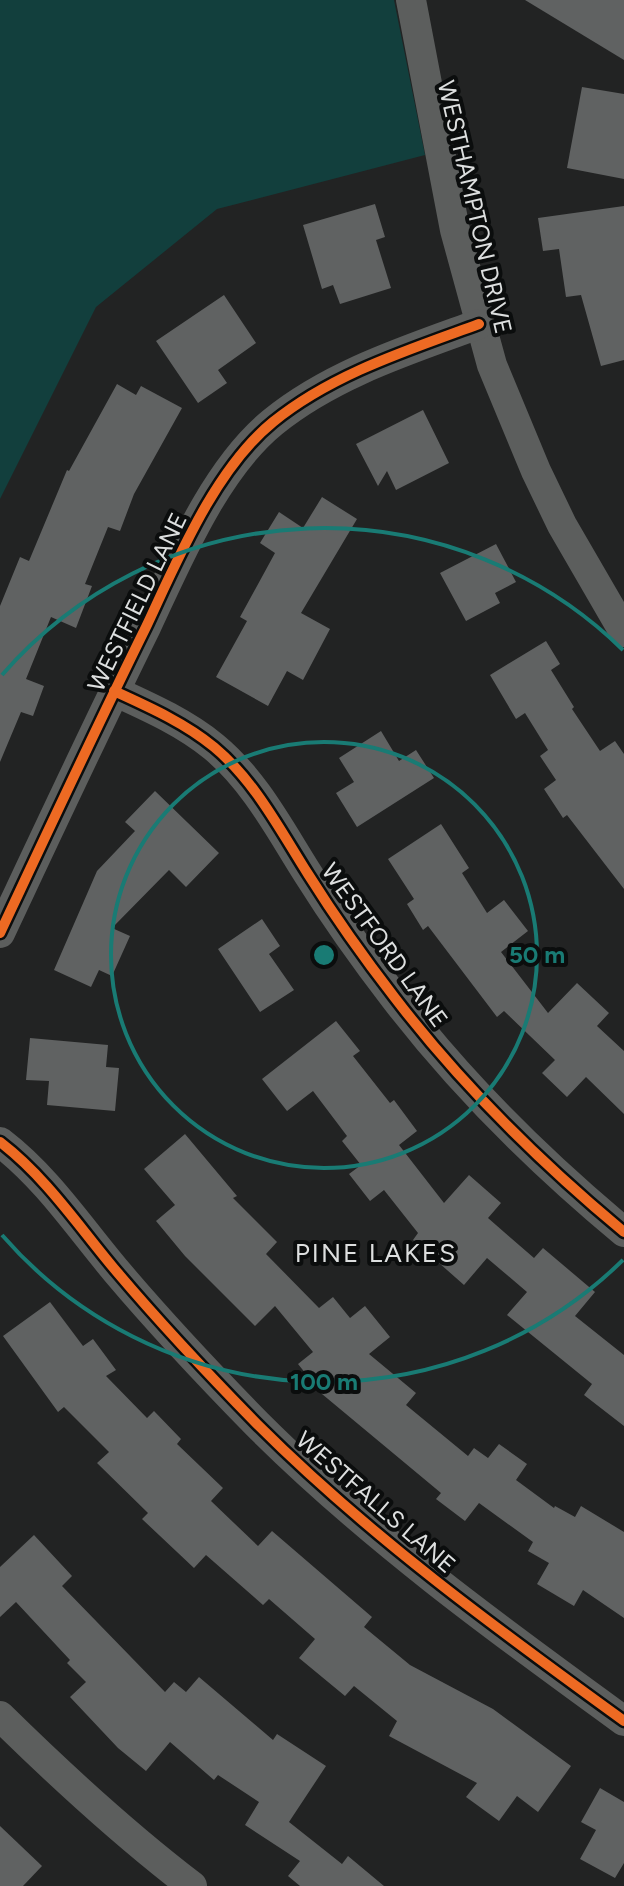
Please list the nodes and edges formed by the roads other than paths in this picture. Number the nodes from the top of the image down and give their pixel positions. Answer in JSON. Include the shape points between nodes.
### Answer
{"nodes":[{"id":1,"x":411,"y":0,"type":"edge"},
{"id":2,"x":479,"y":324,"type":"junction"},
{"id":3,"x":624,"y":632,"type":"edge"},
{"id":4,"x":114,"y":691,"type":"junction"},
{"id":5,"x":0,"y":933,"type":"edge"},
{"id":6,"x":0,"y":1142,"type":"edge"},
{"id":7,"x":624,"y":1232,"type":"edge"},
{"id":8,"x":0,"y":1716,"type":"edge"},
{"id":9,"x":624,"y":1721,"type":"edge"},
{"id":10,"x":192,"y":1886,"type":"edge"}],
"edges":[{"from":1,"to":2,"type":"street","name":"WESTHAMPTON DRIVE","via":[[440,165]]},
{"from":2,"to":3,"type":"street","name":"WESTHAMPTON DRIVE","via":[[543,485]]},
{"from":2,"to":4,"type":"street","name":"WESTFIELD LANE","via":[[337,381],[269,425],[192,531]]},
{"from":4,"to":5,"type":"street","name":"WESTFIELD LANE"},
{"from":4,"to":7,"type":"street","name":"WESTFORD LANE","via":[[186,727],[239,772],[398,1002],[538,1157]]},
{"from":6,"to":9,"type":"street","name":"WESTFALLS LANE","via":[[36,1173],[119,1274],[307,1472],[505,1635]]},
{"from":8,"to":10,"type":"street","via":[[88,1800]]}]}
